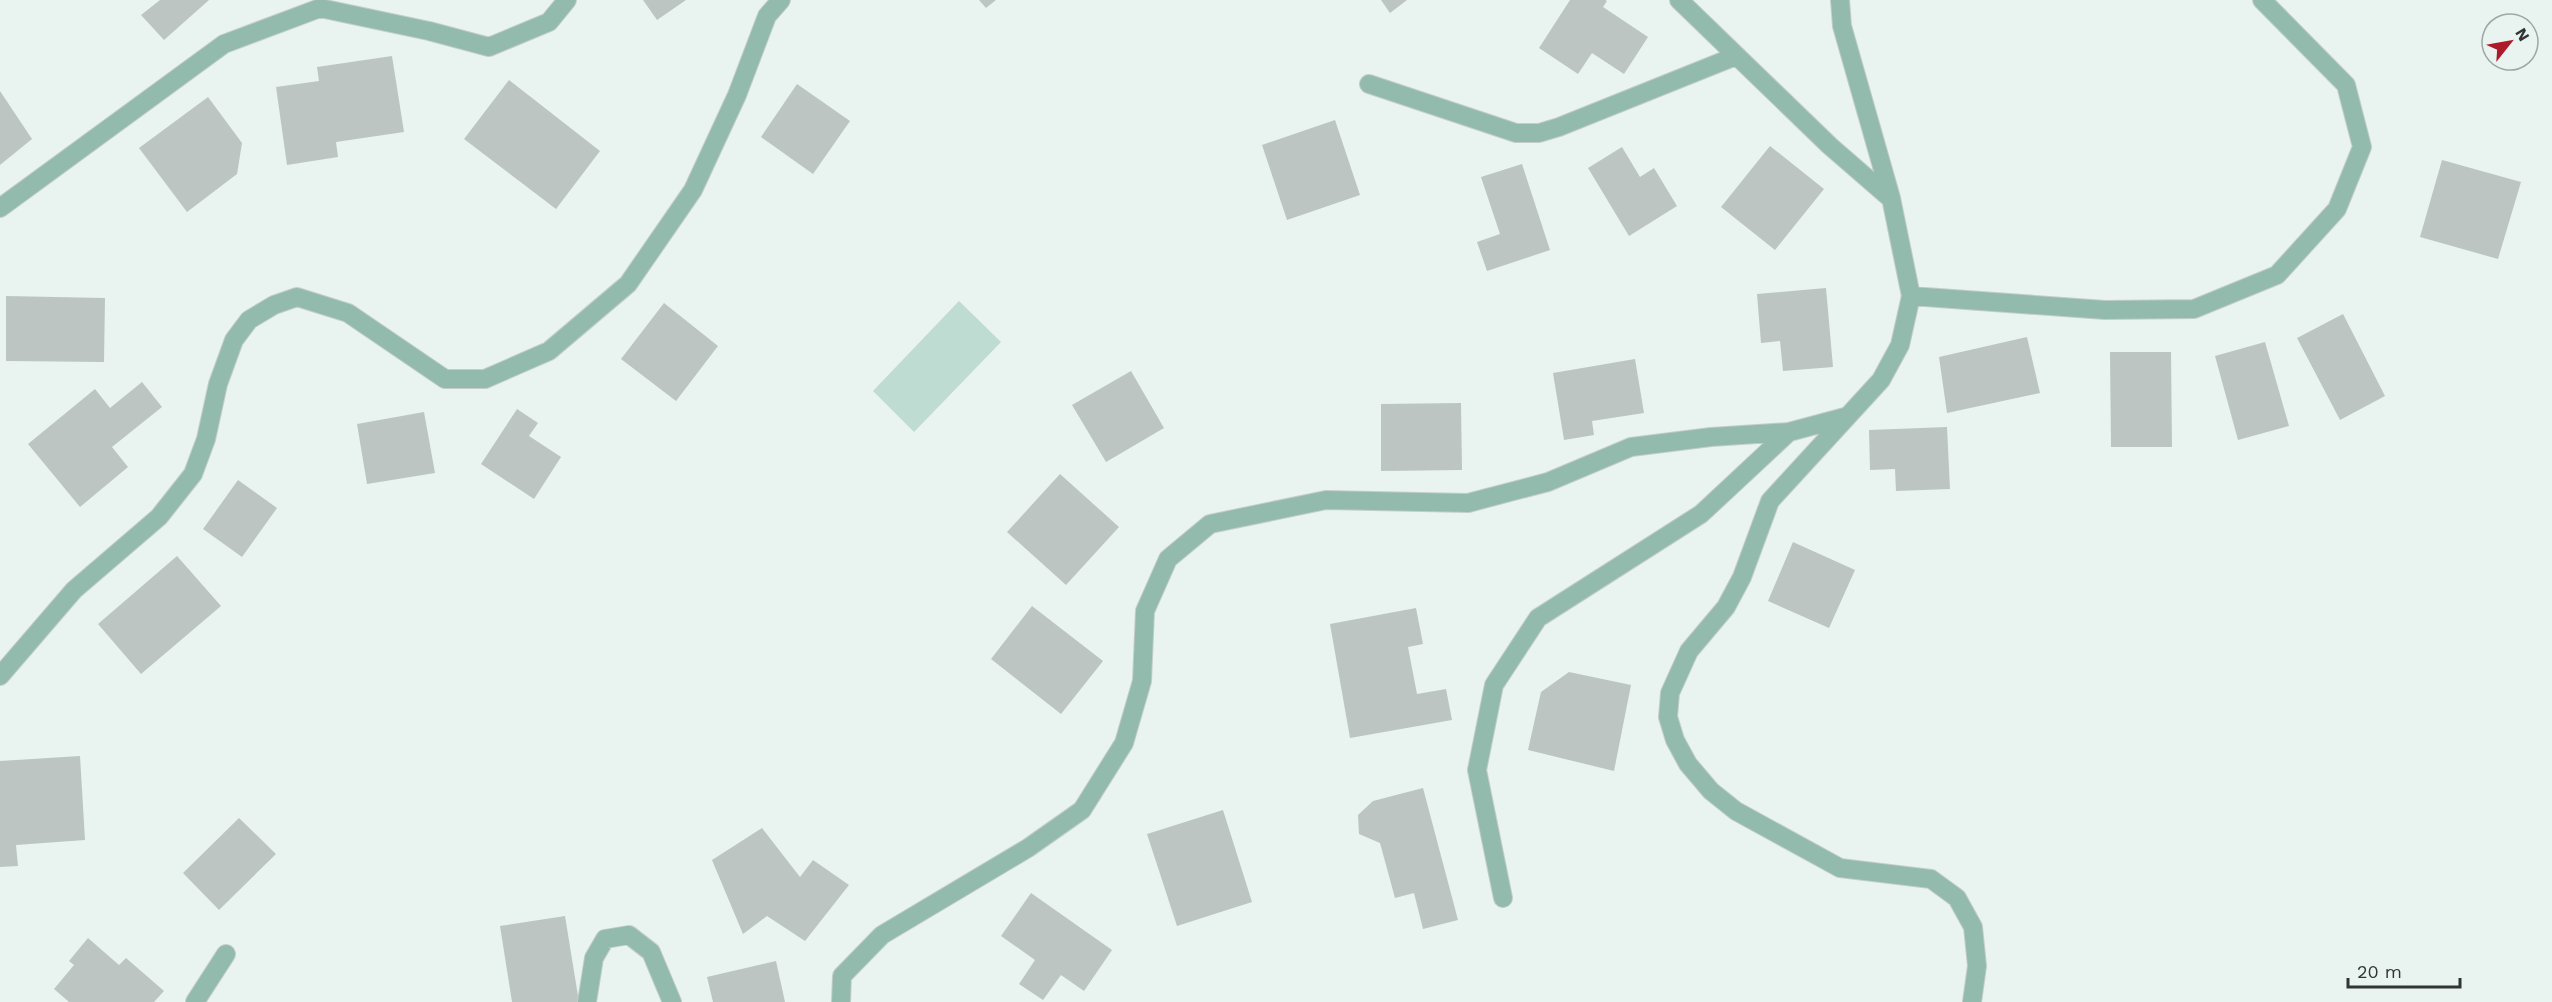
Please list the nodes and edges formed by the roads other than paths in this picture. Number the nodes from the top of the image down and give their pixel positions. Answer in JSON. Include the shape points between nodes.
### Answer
{"nodes":[{"id":1,"x":567,"y":0,"type":"edge"},
{"id":2,"x":781,"y":0,"type":"edge"},
{"id":3,"x":1679,"y":0,"type":"edge"},
{"id":4,"x":1840,"y":0,"type":"edge"},
{"id":5,"x":2262,"y":0,"type":"edge"},
{"id":6,"x":1736,"y":56,"type":"junction"},
{"id":7,"x":1369,"y":84,"type":"dead end"},
{"id":8,"x":1891,"y":198,"type":"junction"},
{"id":9,"x":0,"y":208,"type":"edge"},
{"id":10,"x":1911,"y":296,"type":"junction"},
{"id":11,"x":1845,"y":417,"type":"junction"},
{"id":12,"x":1789,"y":432,"type":"junction"},
{"id":13,"x":0,"y":676,"type":"edge"},
{"id":14,"x":1503,"y":898,"type":"dead end"},
{"id":15,"x":226,"y":954,"type":"dead end"},
{"id":16,"x":195,"y":1002,"type":"edge"},
{"id":17,"x":587,"y":1002,"type":"edge"},
{"id":18,"x":672,"y":1002,"type":"edge"},
{"id":19,"x":841,"y":1002,"type":"edge"},
{"id":20,"x":1972,"y":1002,"type":"edge"}],
"edges":[{"from":1,"to":9,"type":"street","via":[[549,22],[489,47],[320,8],[224,44]]},
{"from":2,"to":13,"type":"street","via":[[767,16],[737,96],[693,190],[628,284],[549,351],[485,379],[445,378],[348,313],[297,297],[249,320],[234,339],[193,474],[159,517],[74,590]]},
{"from":3,"to":6,"type":"street"},
{"from":4,"to":8,"type":"street","via":[[1842,26]]},
{"from":5,"to":10,"type":"street","via":[[2346,85],[2362,147],[2337,209],[2277,275],[2194,309],[2105,310]]},
{"from":6,"to":7,"type":"street","via":[[1539,133],[1516,133]]},
{"from":6,"to":8,"type":"street"},
{"from":8,"to":10,"type":"street"},
{"from":10,"to":11,"type":"street","via":[[1900,345],[1881,380]]},
{"from":11,"to":12,"type":"street"},
{"from":11,"to":20,"type":"street","via":[[1770,501],[1742,577],[1726,607],[1689,651],[1670,693],[1668,717],[1688,764],[1711,791],[1736,811],[1840,868],[1931,879],[1957,898],[1973,927],[1977,966]]},
{"from":12,"to":14,"type":"street","via":[[1701,514],[1538,618],[1494,685],[1477,770]]},
{"from":12,"to":19,"type":"street","via":[[1630,447],[1548,482],[1468,504],[1326,500],[1210,524],[1168,560],[1145,611],[1142,681],[1124,744],[1082,810],[1028,848],[882,935],[842,976]]},
{"from":15,"to":16,"type":"street"},
{"from":17,"to":18,"type":"street","via":[[594,958],[605,939],[629,935],[651,952]]}]}
